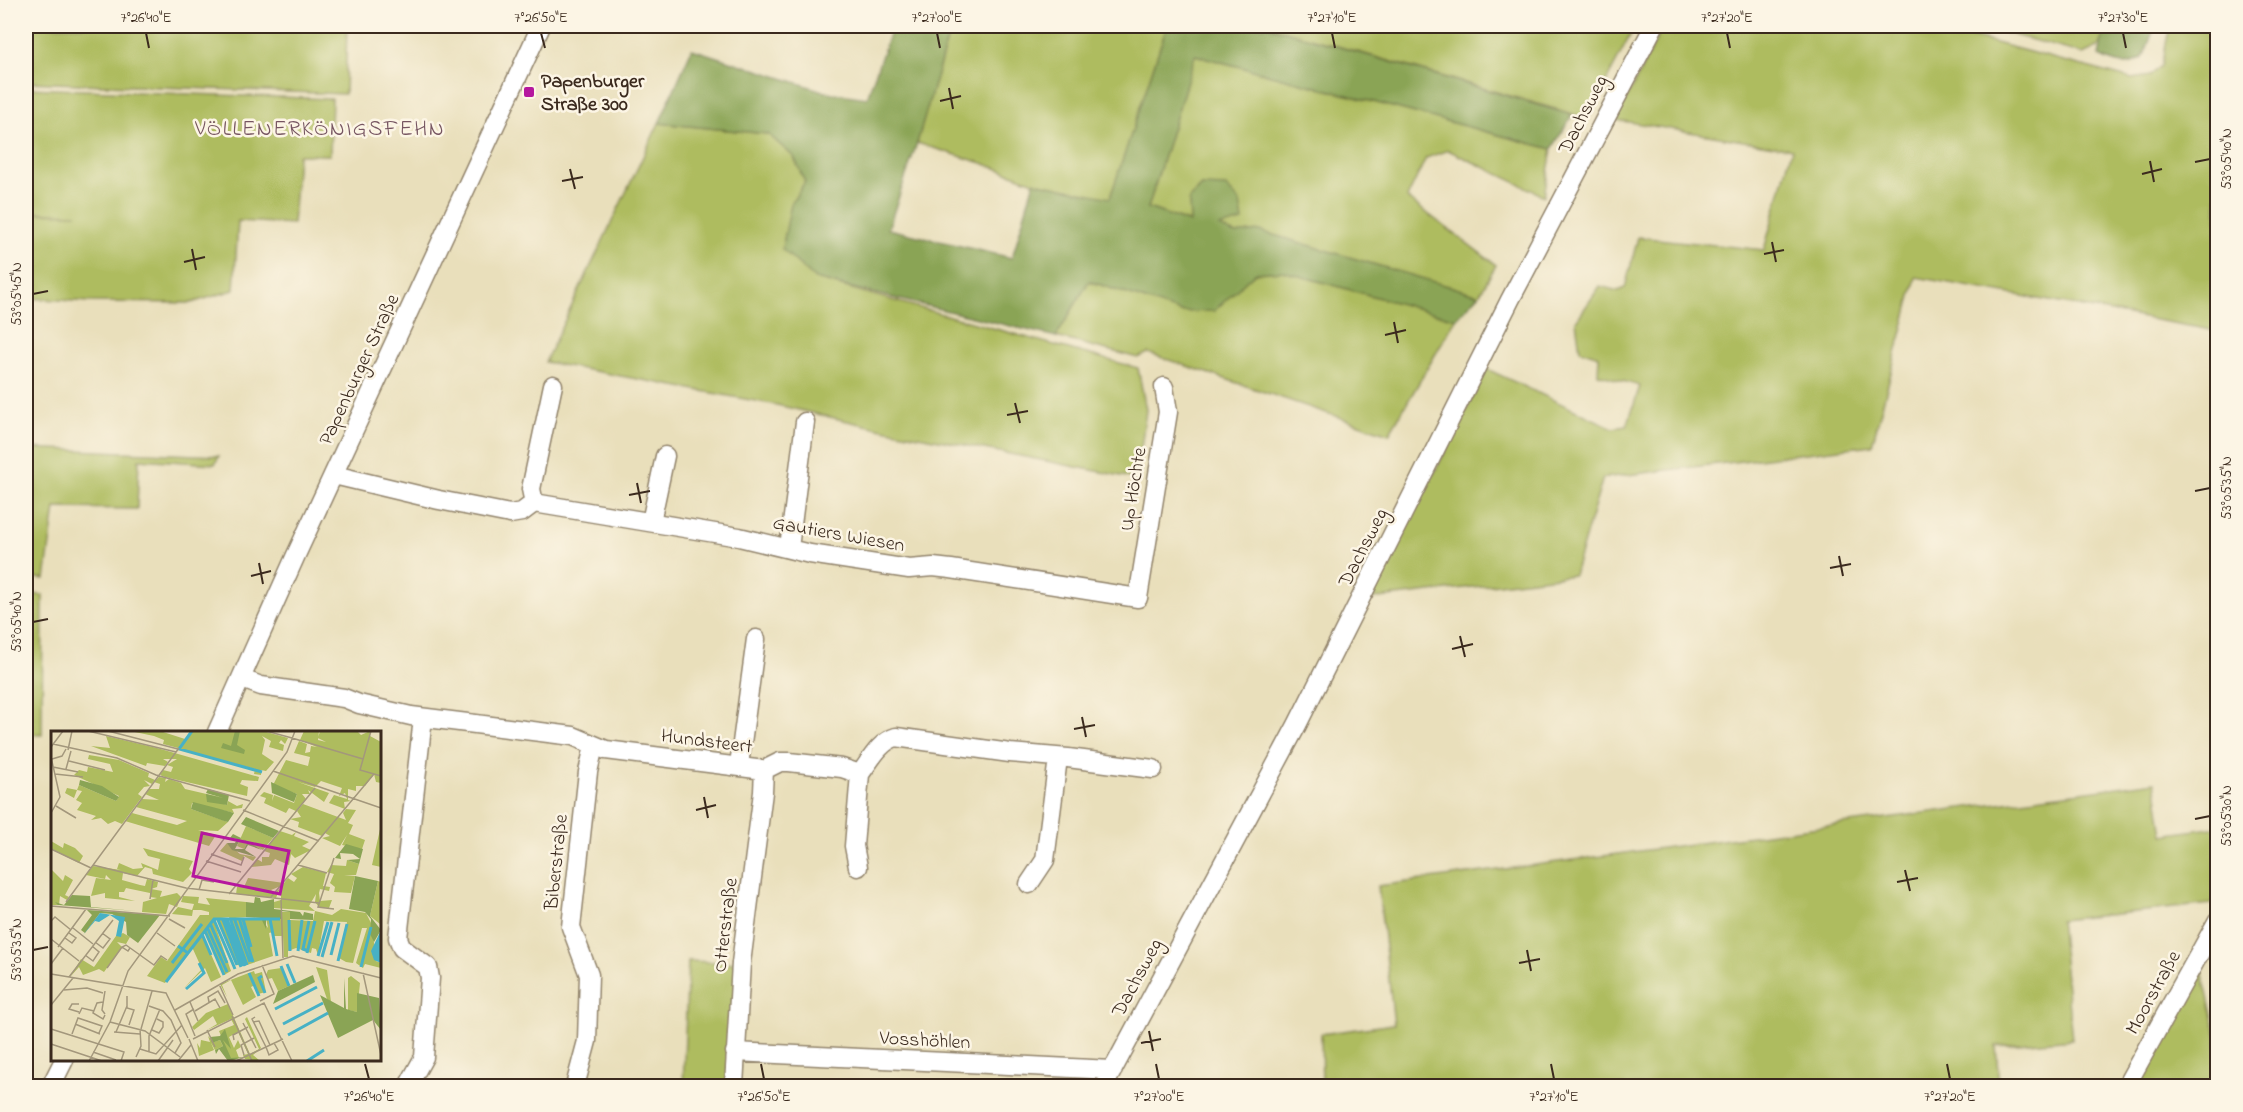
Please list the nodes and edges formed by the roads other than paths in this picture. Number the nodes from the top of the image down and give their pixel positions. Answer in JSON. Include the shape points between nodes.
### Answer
{"nodes":[{"id":1,"x":541,"y":26,"type":"edge"},
{"id":2,"x":1654,"y":26,"type":"edge"},
{"id":3,"x":553,"y":385,"type":"dead end"},
{"id":4,"x":1164,"y":387,"type":"dead end"},
{"id":5,"x":805,"y":422,"type":"dead end"},
{"id":6,"x":664,"y":456,"type":"dead end"},
{"id":7,"x":334,"y":475,"type":"junction"},
{"id":8,"x":534,"y":503,"type":"junction"},
{"id":9,"x":651,"y":522,"type":"junction"},
{"id":10,"x":789,"y":548,"type":"junction"},
{"id":11,"x":1138,"y":598,"type":"joint"},
{"id":12,"x":756,"y":639,"type":"dead end"},
{"id":13,"x":242,"y":679,"type":"junction"},
{"id":14,"x":423,"y":718,"type":"junction"},
{"id":15,"x":217,"y":731,"type":"edge"},
{"id":16,"x":594,"y":746,"type":"junction"},
{"id":17,"x":1059,"y":758,"type":"junction"},
{"id":18,"x":739,"y":765,"type":"junction"},
{"id":19,"x":1153,"y":768,"type":"dead end"},
{"id":20,"x":764,"y":770,"type":"junction"},
{"id":21,"x":860,"y":774,"type":"junction"},
{"id":22,"x":858,"y":867,"type":"dead end"},
{"id":23,"x":1029,"y":884,"type":"dead end"},
{"id":24,"x":2217,"y":920,"type":"edge"},
{"id":25,"x":735,"y":1052,"type":"junction"},
{"id":26,"x":63,"y":1061,"type":"edge"},
{"id":27,"x":1113,"y":1070,"type":"junction"},
{"id":28,"x":51,"y":1086,"type":"edge"},
{"id":29,"x":408,"y":1086,"type":"edge"},
{"id":30,"x":575,"y":1086,"type":"edge"},
{"id":31,"x":734,"y":1086,"type":"edge"},
{"id":32,"x":1104,"y":1086,"type":"edge"},
{"id":33,"x":2126,"y":1086,"type":"edge"}],
"edges":[{"from":1,"to":7,"type":"street","name":"Papenburger Straße"},
{"from":2,"to":27,"type":"street","name":"Dachsweg","via":[[1510,300],[1297,725]]},
{"from":3,"to":8,"type":"street","via":[[531,489]]},
{"from":4,"to":11,"type":"street","name":"Up Höchte","via":[[1168,412]]},
{"from":5,"to":10,"type":"street"},
{"from":6,"to":9,"type":"street"},
{"from":7,"to":8,"type":"street","via":[[510,514],[522,512]]},
{"from":7,"to":13,"type":"street","name":"Papenburger Straße"},
{"from":8,"to":9,"type":"street","name":"Gautiers Wiesen"},
{"from":9,"to":10,"type":"street","name":"Gautiers Wiesen"},
{"from":10,"to":11,"type":"street","name":"Gautiers Wiesen","via":[[909,569],[951,569]]},
{"from":12,"to":18,"type":"street"},
{"from":13,"to":14,"type":"street","name":"Hundsteert"},
{"from":13,"to":15,"type":"street","name":"Papenburger Straße"},
{"from":14,"to":16,"type":"street","name":"Hundsteert","via":[[573,736]]},
{"from":14,"to":29,"type":"street","via":[[398,938],[402,948],[428,967],[430,978],[424,1057]]},
{"from":16,"to":18,"type":"street","name":"Hundsteert"},
{"from":16,"to":30,"type":"street","name":"Biberstraße","via":[[571,927],[589,975],[586,1041]]},
{"from":17,"to":19,"type":"street"},
{"from":17,"to":21,"type":"street","via":[[896,737],[882,745]]},
{"from":17,"to":23,"type":"street","via":[[1045,860]]},
{"from":18,"to":20,"type":"street","name":"Hundsteert"},
{"from":20,"to":21,"type":"street","name":"Hundsteert","via":[[789,762]]},
{"from":20,"to":25,"type":"street","name":"Otterstraße","via":[[741,963]]},
{"from":21,"to":22,"type":"street","via":[[854,846]]},
{"from":24,"to":33,"type":"street","name":"Moorstraße"},
{"from":25,"to":27,"type":"street","name":"Vosshöhlen"},
{"from":25,"to":31,"type":"street","name":"Otterstraße"},
{"from":26,"to":28,"type":"street"},
{"from":27,"to":32,"type":"street","name":"Dachsweg"}]}
